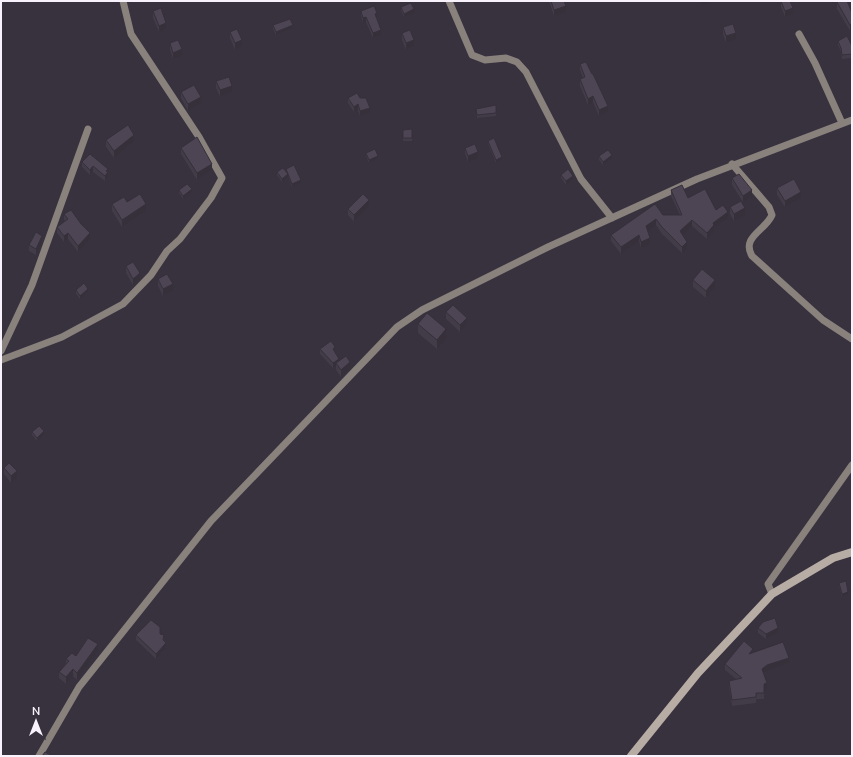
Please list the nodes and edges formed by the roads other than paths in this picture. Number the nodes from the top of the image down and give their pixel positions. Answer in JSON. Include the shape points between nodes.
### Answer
{"nodes":[{"id":1,"x":122,"y":1,"type":"edge"},
{"id":2,"x":449,"y":1,"type":"edge"},
{"id":3,"x":799,"y":34,"type":"dead end"},
{"id":4,"x":852,"y":120,"type":"edge"},
{"id":5,"x":842,"y":122,"type":"junction"},
{"id":6,"x":88,"y":129,"type":"dead end"},
{"id":7,"x":732,"y":164,"type":"junction"},
{"id":8,"x":612,"y":218,"type":"junction"},
{"id":9,"x":852,"y":340,"type":"edge"},
{"id":10,"x":1,"y":351,"type":"edge"},
{"id":11,"x":1,"y":360,"type":"edge"},
{"id":12,"x":852,"y":465,"type":"edge"},
{"id":13,"x":852,"y":552,"type":"edge"},
{"id":14,"x":772,"y":594,"type":"junction"},
{"id":15,"x":39,"y":756,"type":"edge"},
{"id":16,"x":631,"y":756,"type":"edge"}],
"edges":[{"from":1,"to":11,"type":"street","via":[[131,34],[199,137],[222,178],[211,198],[180,239],[123,304],[62,337]]},
{"from":2,"to":8,"type":"street","via":[[472,54],[485,60],[506,58],[517,62],[526,72],[581,179]]},
{"from":3,"to":5,"type":"street"},
{"from":4,"to":5,"type":"street"},
{"from":5,"to":7,"type":"street"},
{"from":6,"to":10,"type":"street","via":[[32,285]]},
{"from":7,"to":8,"type":"street"},
{"from":7,"to":9,"type":"street","via":[[769,207],[772,215],[769,222],[749,241],[748,249],[752,256],[823,320]]},
{"from":8,"to":15,"type":"street","via":[[422,310],[397,327],[211,521],[79,688]]},
{"from":12,"to":14,"type":"street","via":[[768,584]]},
{"from":13,"to":14,"type":"main road","via":[[833,558]]},
{"from":14,"to":16,"type":"main road","via":[[708,661]]}]}
